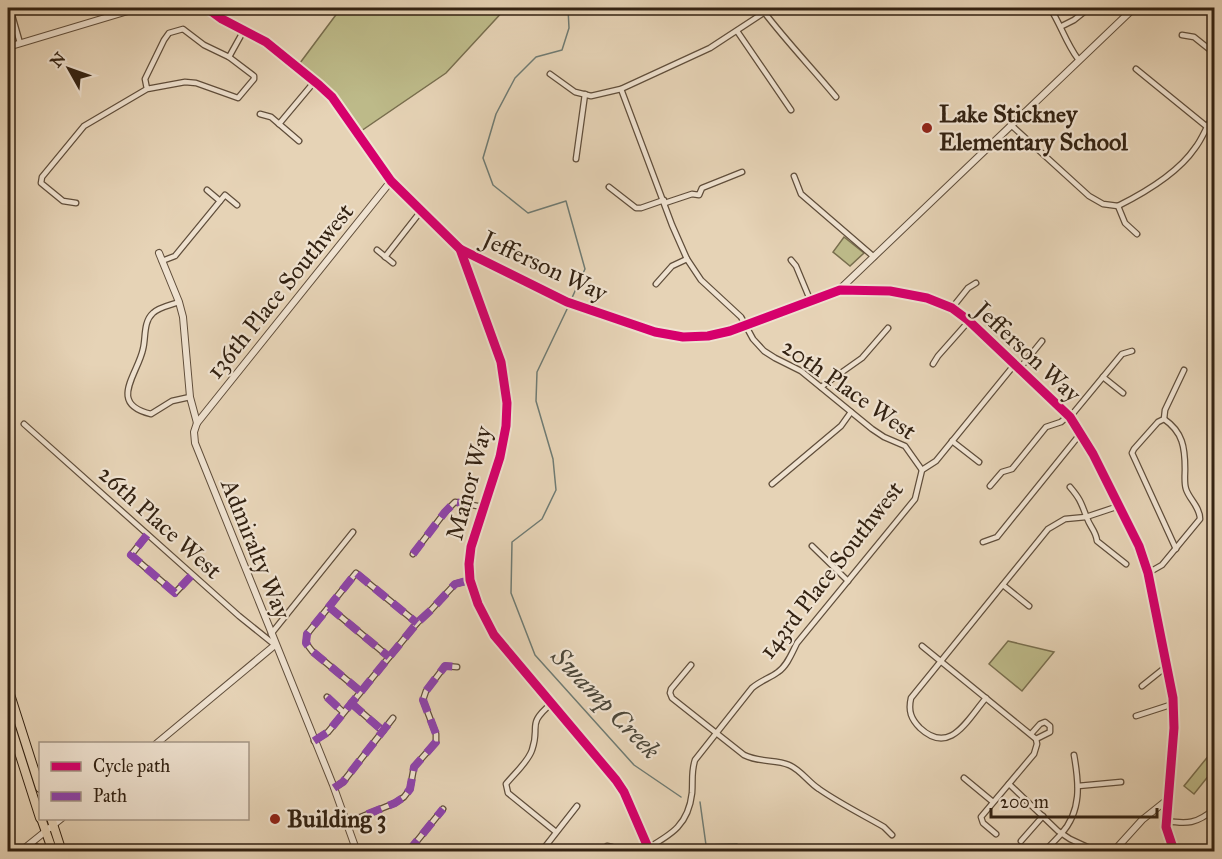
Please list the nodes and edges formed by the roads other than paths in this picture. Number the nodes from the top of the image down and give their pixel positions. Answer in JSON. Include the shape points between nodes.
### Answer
{"nodes":[{"id":1,"x":10,"y":8,"type":"edge"},
{"id":2,"x":138,"y":8,"type":"edge"},
{"id":3,"x":207,"y":8,"type":"edge"},
{"id":4,"x":771,"y":8,"type":"edge"},
{"id":5,"x":1050,"y":8,"type":"edge"},
{"id":6,"x":1089,"y":8,"type":"edge"},
{"id":7,"x":1134,"y":8,"type":"edge"},
{"id":8,"x":764,"y":12,"type":"junction"},
{"id":9,"x":1062,"y":26,"type":"junction"},
{"id":10,"x":244,"y":30,"type":"junction"},
{"id":11,"x":736,"y":31,"type":"junction"},
{"id":12,"x":1182,"y":34,"type":"dead end"},
{"id":13,"x":20,"y":43,"type":"junction"},
{"id":14,"x":8,"y":46,"type":"edge"},
{"id":15,"x":1215,"y":53,"type":"edge"},
{"id":16,"x":229,"y":57,"type":"junction"},
{"id":17,"x":1078,"y":60,"type":"junction"},
{"id":18,"x":1136,"y":69,"type":"dead end"},
{"id":19,"x":550,"y":74,"type":"dead end"},
{"id":20,"x":315,"y":81,"type":"junction"},
{"id":21,"x":147,"y":89,"type":"junction"},
{"id":22,"x":621,"y":89,"type":"junction"},
{"id":23,"x":585,"y":94,"type":"junction"},
{"id":24,"x":836,"y":97,"type":"dead end"},
{"id":25,"x":790,"y":110,"type":"dead end"},
{"id":26,"x":260,"y":114,"type":"dead end"},
{"id":27,"x":1215,"y":117,"type":"edge"},
{"id":28,"x":279,"y":124,"type":"junction"},
{"id":29,"x":1011,"y":125,"type":"junction"},
{"id":30,"x":1206,"y":126,"type":"junction"},
{"id":31,"x":299,"y":141,"type":"dead end"},
{"id":32,"x":576,"y":159,"type":"dead end"},
{"id":33,"x":742,"y":172,"type":"dead end"},
{"id":34,"x":794,"y":176,"type":"dead end"},
{"id":35,"x":391,"y":181,"type":"junction"},
{"id":36,"x":609,"y":187,"type":"dead end"},
{"id":37,"x":207,"y":190,"type":"dead end"},
{"id":38,"x":220,"y":201,"type":"junction"},
{"id":39,"x":664,"y":202,"type":"junction"},
{"id":40,"x":76,"y":203,"type":"dead end"},
{"id":41,"x":237,"y":205,"type":"dead end"},
{"id":42,"x":1118,"y":206,"type":"junction"},
{"id":43,"x":421,"y":212,"type":"junction"},
{"id":44,"x":1137,"y":234,"type":"dead end"},
{"id":45,"x":460,"y":249,"type":"junction"},
{"id":46,"x":376,"y":250,"type":"dead end"},
{"id":47,"x":159,"y":253,"type":"dead end"},
{"id":48,"x":385,"y":257,"type":"junction"},
{"id":49,"x":874,"y":257,"type":"junction"},
{"id":50,"x":687,"y":259,"type":"junction"},
{"id":51,"x":791,"y":260,"type":"dead end"},
{"id":52,"x":162,"y":261,"type":"junction"},
{"id":53,"x":393,"y":263,"type":"dead end"},
{"id":54,"x":976,"y":283,"type":"dead end"},
{"id":55,"x":656,"y":284,"type":"dead end"},
{"id":56,"x":840,"y":290,"type":"junction"},
{"id":57,"x":179,"y":302,"type":"junction"},
{"id":58,"x":811,"y":302,"type":"junction"},
{"id":59,"x":952,"y":308,"type":"junction"},
{"id":60,"x":969,"y":321,"type":"junction"},
{"id":61,"x":746,"y":326,"type":"junction"},
{"id":62,"x":888,"y":328,"type":"dead end"},
{"id":63,"x":1042,"y":341,"type":"dead end"},
{"id":64,"x":1132,"y":351,"type":"dead end"},
{"id":65,"x":933,"y":364,"type":"dead end"},
{"id":66,"x":1018,"y":366,"type":"junction"},
{"id":67,"x":1184,"y":370,"type":"dead end"},
{"id":68,"x":1103,"y":377,"type":"junction"},
{"id":69,"x":821,"y":387,"type":"junction"},
{"id":70,"x":1123,"y":393,"type":"dead end"},
{"id":71,"x":190,"y":397,"type":"junction"},
{"id":72,"x":851,"y":412,"type":"junction"},
{"id":73,"x":1070,"y":416,"type":"junction"},
{"id":74,"x":1164,"y":418,"type":"junction"},
{"id":75,"x":197,"y":423,"type":"junction"},
{"id":76,"x":24,"y":424,"type":"dead end"},
{"id":77,"x":1081,"y":434,"type":"junction"},
{"id":78,"x":952,"y":441,"type":"junction"},
{"id":79,"x":979,"y":462,"type":"dead end"},
{"id":80,"x":922,"y":470,"type":"junction"},
{"id":81,"x":772,"y":484,"type":"dead end"},
{"id":82,"x":990,"y":486,"type":"dead end"},
{"id":83,"x":1070,"y":487,"type":"dead end"},
{"id":84,"x":1119,"y":506,"type":"junction"},
{"id":85,"x":483,"y":507,"type":"junction"},
{"id":86,"x":1086,"y":517,"type":"junction"},
{"id":87,"x":353,"y":532,"type":"dead end"},
{"id":88,"x":147,"y":535,"type":"junction"},
{"id":89,"x":983,"y":542,"type":"dead end"},
{"id":90,"x":812,"y":546,"type":"dead end"},
{"id":91,"x":1176,"y":549,"type":"junction"},
{"id":92,"x":413,"y":554,"type":"dead end"},
{"id":93,"x":1126,"y":564,"type":"dead end"},
{"id":94,"x":1148,"y":573,"type":"junction"},
{"id":95,"x":192,"y":574,"type":"junction"},
{"id":96,"x":470,"y":580,"type":"junction"},
{"id":97,"x":848,"y":580,"type":"junction"},
{"id":98,"x":1003,"y":585,"type":"junction"},
{"id":99,"x":1029,"y":606,"type":"dead end"},
{"id":100,"x":329,"y":607,"type":"junction"},
{"id":101,"x":417,"y":622,"type":"junction"},
{"id":102,"x":271,"y":634,"type":"junction"},
{"id":103,"x":275,"y":645,"type":"junction"},
{"id":104,"x":922,"y":646,"type":"dead end"},
{"id":105,"x":388,"y":657,"type":"junction"},
{"id":106,"x":941,"y":662,"type":"junction"},
{"id":107,"x":691,"y":665,"type":"dead end"},
{"id":108,"x":1167,"y":666,"type":"junction"},
{"id":109,"x":457,"y":667,"type":"dead end"},
{"id":110,"x":1142,"y":686,"type":"dead end"},
{"id":111,"x":8,"y":688,"type":"edge"},
{"id":112,"x":360,"y":692,"type":"junction"},
{"id":113,"x":327,"y":697,"type":"dead end"},
{"id":114,"x":986,"y":698,"type":"junction"},
{"id":115,"x":351,"y":703,"type":"junction"},
{"id":116,"x":552,"y":703,"type":"junction"},
{"id":117,"x":1173,"y":704,"type":"junction"},
{"id":118,"x":8,"y":708,"type":"edge"},
{"id":119,"x":344,"y":712,"type":"junction"},
{"id":120,"x":1136,"y":716,"type":"dead end"},
{"id":121,"x":8,"y":718,"type":"edge"},
{"id":122,"x":393,"y":718,"type":"dead end"},
{"id":123,"x":22,"y":730,"type":"junction"},
{"id":124,"x":382,"y":731,"type":"junction"},
{"id":125,"x":716,"y":733,"type":"junction"},
{"id":126,"x":1031,"y":734,"type":"junction"},
{"id":127,"x":314,"y":741,"type":"junction"},
{"id":128,"x":1037,"y":741,"type":"junction"},
{"id":129,"x":158,"y":742,"type":"edge"},
{"id":130,"x":1074,"y":755,"type":"dead end"},
{"id":131,"x":964,"y":778,"type":"dead end"},
{"id":132,"x":1121,"y":782,"type":"dead end"},
{"id":133,"x":1009,"y":784,"type":"junction"},
{"id":134,"x":39,"y":785,"type":"edge"},
{"id":135,"x":1078,"y":786,"type":"junction"},
{"id":136,"x":334,"y":788,"type":"junction"},
{"id":137,"x":1167,"y":800,"type":"junction"},
{"id":138,"x":993,"y":802,"type":"junction"},
{"id":139,"x":577,"y":806,"type":"dead end"},
{"id":140,"x":443,"y":809,"type":"dead end"},
{"id":141,"x":1215,"y":809,"type":"edge"},
{"id":142,"x":39,"y":812,"type":"edge"},
{"id":143,"x":1043,"y":816,"type":"junction"},
{"id":144,"x":42,"y":820,"type":"edge"},
{"id":145,"x":1166,"y":821,"type":"junction"},
{"id":146,"x":52,"y":822,"type":"edge"},
{"id":147,"x":346,"y":823,"type":"junction"},
{"id":148,"x":45,"y":832,"type":"junction"},
{"id":149,"x":556,"y":832,"type":"junction"},
{"id":150,"x":1062,"y":833,"type":"junction"},
{"id":151,"x":996,"y":834,"type":"dead end"},
{"id":152,"x":892,"y":835,"type":"dead end"},
{"id":153,"x":1021,"y":842,"type":"dead end"},
{"id":154,"x":649,"y":850,"type":"edge"},
{"id":155,"x":20,"y":852,"type":"edge"},
{"id":156,"x":45,"y":852,"type":"edge"},
{"id":157,"x":53,"y":852,"type":"edge"},
{"id":158,"x":62,"y":852,"type":"edge"},
{"id":159,"x":357,"y":852,"type":"edge"},
{"id":160,"x":408,"y":852,"type":"edge"},
{"id":161,"x":541,"y":852,"type":"edge"},
{"id":162,"x":601,"y":852,"type":"edge"},
{"id":163,"x":618,"y":852,"type":"edge"},
{"id":164,"x":641,"y":852,"type":"edge"},
{"id":165,"x":1044,"y":852,"type":"edge"},
{"id":166,"x":1098,"y":852,"type":"edge"},
{"id":167,"x":1113,"y":852,"type":"edge"},
{"id":168,"x":1176,"y":852,"type":"edge"}],
"edges":[{"from":1,"to":13,"type":"street"},
{"from":2,"to":13,"type":"street"},
{"from":3,"to":10,"type":"street","name":"Manor Way"},
{"from":4,"to":8,"type":"street"},
{"from":5,"to":9,"type":"street"},
{"from":6,"to":9,"type":"street"},
{"from":7,"to":17,"type":"street"},
{"from":8,"to":11,"type":"street"},
{"from":8,"to":24,"type":"street"},
{"from":9,"to":17,"type":"street","via":[[1064,38]]},
{"from":10,"to":16,"type":"street"},
{"from":10,"to":20,"type":"street","name":"Manor Way","via":[[266,42]]},
{"from":11,"to":22,"type":"street","via":[[710,48]]},
{"from":11,"to":25,"type":"street"},
{"from":12,"to":15,"type":"street","via":[[1194,37]]},
{"from":13,"to":14,"type":"street"},
{"from":16,"to":21,"type":"street","via":[[183,29],[169,33],[145,79]]},
{"from":16,"to":21,"type":"street","via":[[254,76],[238,98],[196,83]]},
{"from":17,"to":29,"type":"street"},
{"from":18,"to":30,"type":"street"},
{"from":19,"to":23,"type":"street","via":[[575,92]]},
{"from":20,"to":28,"type":"street"},
{"from":20,"to":35,"type":"street","name":"Manor Way","via":[[332,97]]},
{"from":21,"to":40,"type":"street","via":[[84,126],[42,177],[42,183],[63,201]]},
{"from":22,"to":23,"type":"street"},
{"from":22,"to":39,"type":"street","name":"20th Place West"},
{"from":23,"to":32,"type":"street"},
{"from":26,"to":28,"type":"street"},
{"from":27,"to":30,"type":"street"},
{"from":28,"to":31,"type":"street"},
{"from":29,"to":42,"type":"street","via":[[1089,196]]},
{"from":29,"to":49,"type":"street"},
{"from":30,"to":42,"type":"street","via":[[1195,148],[1173,171]]},
{"from":33,"to":39,"type":"street","via":[[702,188],[699,195]]},
{"from":34,"to":49,"type":"street","via":[[801,194]]},
{"from":35,"to":43,"type":"street","name":"Manor Way"},
{"from":35,"to":75,"type":"street","name":"136th Place Southwest"},
{"from":36,"to":39,"type":"street","via":[[636,208]]},
{"from":37,"to":38,"type":"street"},
{"from":38,"to":41,"type":"street","via":[[225,195]]},
{"from":38,"to":52,"type":"street","via":[[175,256]]},
{"from":39,"to":50,"type":"street","name":"20th Place West"},
{"from":42,"to":44,"type":"street","via":[[1125,223]]},
{"from":43,"to":45,"type":"street","name":"Manor Way"},
{"from":43,"to":48,"type":"street"},
{"from":45,"to":61,"type":"street","name":"Jefferson Way","via":[[567,302],[655,332],[683,338]]},
{"from":45,"to":85,"type":"street","name":"Manor Way","via":[[501,362],[507,403],[500,457]]},
{"from":46,"to":48,"type":"street"},
{"from":47,"to":52,"type":"street","name":"Admiralty Way"},
{"from":48,"to":53,"type":"street"},
{"from":49,"to":56,"type":"street"},
{"from":50,"to":55,"type":"street","via":[[672,266]]},
{"from":50,"to":61,"type":"street","name":"20th Place West","via":[[701,280],[733,308]]},
{"from":51,"to":58,"type":"street"},
{"from":52,"to":57,"type":"street","name":"Admiralty Way"},
{"from":54,"to":59,"type":"street"},
{"from":56,"to":58,"type":"street","name":"Jefferson Way"},
{"from":56,"to":59,"type":"street","name":"Jefferson Way","via":[[910,294]]},
{"from":57,"to":71,"type":"street","name":"Admiralty Way"},
{"from":57,"to":71,"type":"street","via":[[153,313],[147,321],[143,351],[128,385],[129,400],[151,414],[172,401]]},
{"from":58,"to":61,"type":"street","name":"Jefferson Way"},
{"from":59,"to":60,"type":"street","name":"Jefferson Way"},
{"from":60,"to":65,"type":"street"},
{"from":60,"to":66,"type":"street","name":"Jefferson Way"},
{"from":61,"to":69,"type":"street","name":"20th Place West","via":[[764,351]]},
{"from":62,"to":69,"type":"street","via":[[862,358]]},
{"from":63,"to":66,"type":"street","name":"143rd Place Southwest"},
{"from":64,"to":68,"type":"street","via":[[1122,354]]},
{"from":66,"to":73,"type":"street","name":"Jefferson Way"},
{"from":66,"to":78,"type":"street","name":"143rd Place Southwest"},
{"from":67,"to":74,"type":"street"},
{"from":68,"to":70,"type":"street"},
{"from":68,"to":73,"type":"street"},
{"from":69,"to":72,"type":"street","name":"20th Place West"},
{"from":71,"to":75,"type":"street","name":"Admiralty Way"},
{"from":72,"to":80,"type":"street","name":"20th Place West","via":[[884,437],[905,446]]},
{"from":72,"to":81,"type":"street","via":[[841,426]]},
{"from":73,"to":77,"type":"street","name":"Jefferson Way"},
{"from":73,"to":82,"type":"street","via":[[1046,427],[1012,469],[1002,472]]},
{"from":74,"to":91,"type":"street","via":[[1181,435],[1186,489],[1200,515]]},
{"from":74,"to":91,"type":"street","via":[[1132,453]]},
{"from":75,"to":102,"type":"street","name":"Admiralty Way","via":[[194,432],[198,450]]},
{"from":76,"to":88,"type":"street","name":"26th Place West"},
{"from":77,"to":84,"type":"street","name":"Jefferson Way"},
{"from":77,"to":89,"type":"street","via":[[997,537]]},
{"from":78,"to":79,"type":"street"},
{"from":78,"to":80,"type":"street","name":"143rd Place Southwest","via":[[936,461]]},
{"from":80,"to":97,"type":"street","name":"143rd Place Southwest","via":[[915,499]]},
{"from":83,"to":86,"type":"street","via":[[1083,504]]},
{"from":84,"to":86,"type":"street"},
{"from":84,"to":94,"type":"street","name":"Jefferson Way"},
{"from":85,"to":92,"type":"street","via":[[455,502]]},
{"from":85,"to":96,"type":"street","name":"Manor Way","via":[[471,547]]},
{"from":86,"to":93,"type":"street","via":[[1097,541]]},
{"from":86,"to":98,"type":"street","via":[[1065,519],[1048,529]]},
{"from":87,"to":102,"type":"street"},
{"from":88,"to":95,"type":"street","name":"26th Place West"},
{"from":88,"to":95,"type":"street","via":[[131,555],[175,593]]},
{"from":90,"to":97,"type":"street"},
{"from":91,"to":94,"type":"street","via":[[1162,565]]},
{"from":94,"to":108,"type":"street","name":"Jefferson Way"},
{"from":95,"to":103,"type":"street","name":"26th Place West"},
{"from":96,"to":101,"type":"street","via":[[455,584]]},
{"from":96,"to":116,"type":"street","name":"Manor Way","via":[[494,635]]},
{"from":97,"to":125,"type":"street","name":"143rd Place Southwest","via":[[778,672],[752,687]]},
{"from":98,"to":99,"type":"street"},
{"from":98,"to":106,"type":"street"},
{"from":100,"to":101,"type":"street","via":[[356,573]]},
{"from":100,"to":105,"type":"street"},
{"from":100,"to":112,"type":"street","via":[[307,634],[306,644]]},
{"from":101,"to":105,"type":"street"},
{"from":102,"to":103,"type":"street","name":"Admiralty Way"},
{"from":103,"to":127,"type":"street","name":"Admiralty Way"},
{"from":103,"to":129,"type":"street"},
{"from":104,"to":106,"type":"street"},
{"from":105,"to":112,"type":"street"},
{"from":106,"to":114,"type":"street"},
{"from":106,"to":114,"type":"street","via":[[911,698],[909,709],[921,729],[936,739],[946,739]]},
{"from":107,"to":125,"type":"street","via":[[671,689],[671,696]]},
{"from":108,"to":110,"type":"street"},
{"from":108,"to":117,"type":"street","name":"Jefferson Way"},
{"from":109,"to":147,"type":"street","via":[[445,666],[426,691],[423,700],[436,742],[414,767],[410,789],[395,803]]},
{"from":111,"to":123,"type":"highway"},
{"from":112,"to":115,"type":"street"},
{"from":113,"to":119,"type":"street"},
{"from":114,"to":126,"type":"street"},
{"from":115,"to":119,"type":"street"},
{"from":115,"to":124,"type":"street"},
{"from":116,"to":149,"type":"street","via":[[534,723],[532,752],[506,784],[508,793]]},
{"from":116,"to":154,"type":"street","name":"Manor Way","via":[[624,792]]},
{"from":117,"to":120,"type":"street"},
{"from":117,"to":137,"type":"street","name":"Jefferson Way"},
{"from":118,"to":123,"type":"highway"},
{"from":119,"to":127,"type":"street","via":[[328,732]]},
{"from":121,"to":142,"type":"highway"},
{"from":122,"to":124,"type":"street"},
{"from":123,"to":134,"type":"highway"},
{"from":124,"to":136,"type":"street","via":[[343,782]]},
{"from":125,"to":152,"type":"street","via":[[755,760],[787,764],[800,771],[821,791]]},
{"from":125,"to":154,"type":"street","name":"143rd Place Southwest","via":[[695,760],[690,807],[684,819],[672,834]]},
{"from":126,"to":128,"type":"street"},
{"from":126,"to":128,"type":"street","via":[[1040,724],[1050,726],[1050,732]]},
{"from":127,"to":136,"type":"street","name":"Admiralty Way"},
{"from":128,"to":133,"type":"street","via":[[1034,754]]},
{"from":130,"to":135,"type":"street"},
{"from":131,"to":138,"type":"street"},
{"from":132,"to":135,"type":"street"},
{"from":133,"to":138,"type":"street"},
{"from":133,"to":143,"type":"street"},
{"from":135,"to":150,"type":"street","via":[[1075,810]]},
{"from":136,"to":147,"type":"street","name":"Admiralty Way"},
{"from":137,"to":145,"type":"street","name":"Jefferson Way"},
{"from":137,"to":167,"type":"street"},
{"from":138,"to":151,"type":"street","via":[[981,820]]},
{"from":139,"to":149,"type":"street"},
{"from":140,"to":160,"type":"street"},
{"from":141,"to":145,"type":"street","via":[[1186,824]]},
{"from":143,"to":150,"type":"street"},
{"from":143,"to":153,"type":"street"},
{"from":144,"to":148,"type":"highway"},
{"from":145,"to":168,"type":"street","name":"Jefferson Way"},
{"from":146,"to":148,"type":"street"},
{"from":146,"to":158,"type":"highway"},
{"from":147,"to":159,"type":"street","name":"Admiralty Way"},
{"from":148,"to":155,"type":"street"},
{"from":148,"to":157,"type":"highway"},
{"from":149,"to":161,"type":"street"},
{"from":150,"to":165,"type":"street"},
{"from":150,"to":166,"type":"street"},
{"from":154,"to":164,"type":"street","name":"143rd Place Southwest"},
{"from":155,"to":156,"type":"highway","via":[[36,848]]},
{"from":162,"to":163,"type":"street","via":[[607,846]]}]}
